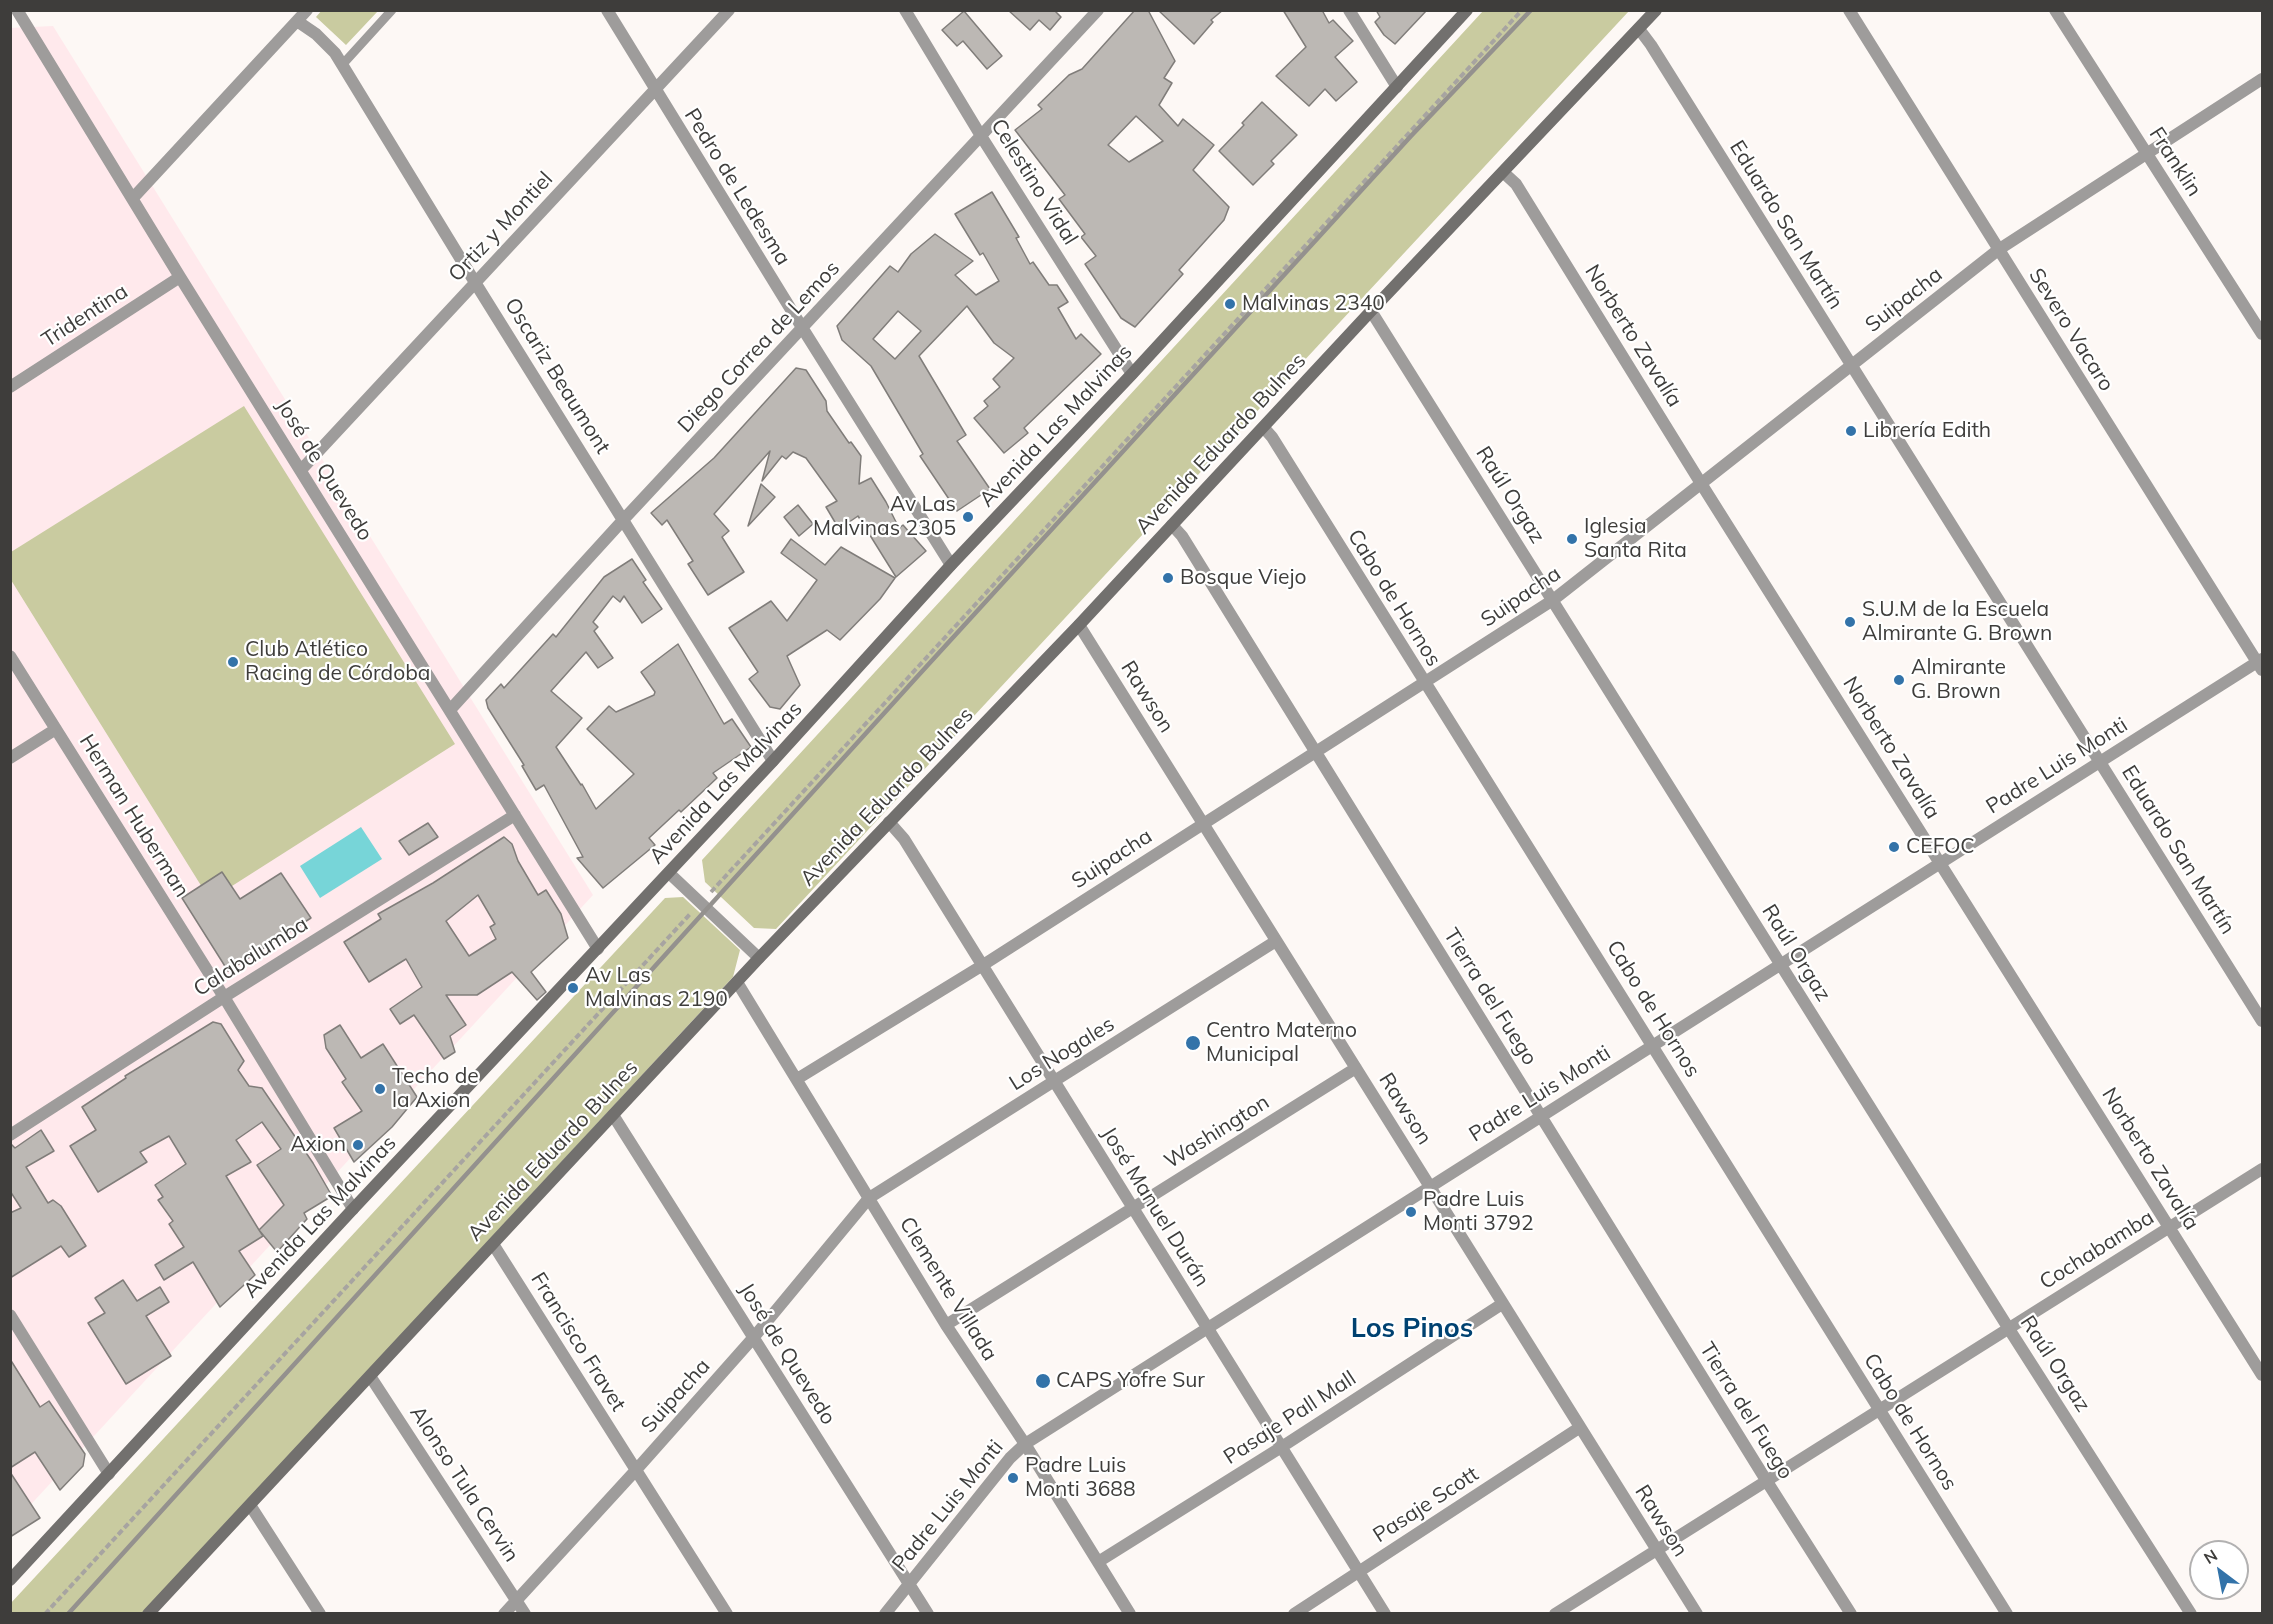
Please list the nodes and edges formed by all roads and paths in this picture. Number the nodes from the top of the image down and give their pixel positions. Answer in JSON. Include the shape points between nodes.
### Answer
{"nodes":[{"id":1,"x":307,"y":10,"type":"edge"},
{"id":2,"x":392,"y":10,"type":"edge"},
{"id":3,"x":607,"y":10,"type":"edge"},
{"id":4,"x":729,"y":10,"type":"edge"},
{"id":5,"x":905,"y":10,"type":"edge"},
{"id":6,"x":1098,"y":10,"type":"edge"},
{"id":7,"x":1349,"y":10,"type":"edge"},
{"id":8,"x":1467,"y":10,"type":"edge"},
{"id":9,"x":1522,"y":10,"type":"edge"},
{"id":10,"x":1656,"y":10,"type":"edge"},
{"id":11,"x":1849,"y":10,"type":"edge"},
{"id":12,"x":2055,"y":10,"type":"edge"},
{"id":13,"x":14,"y":11,"type":"edge"},
{"id":14,"x":297,"y":21,"type":"junction"},
{"id":15,"x":1639,"y":29,"type":"junction"},
{"id":16,"x":342,"y":65,"type":"junction"},
{"id":17,"x":2262,"y":79,"type":"edge"},
{"id":18,"x":1397,"y":87,"type":"junction"},
{"id":19,"x":655,"y":90,"type":"junction"},
{"id":20,"x":981,"y":136,"type":"junction"},
{"id":21,"x":2147,"y":154,"type":"junction"},
{"id":22,"x":1504,"y":174,"type":"junction"},
{"id":23,"x":133,"y":198,"type":"junction"},
{"id":24,"x":1998,"y":250,"type":"junction"},
{"id":25,"x":180,"y":277,"type":"junction"},
{"id":26,"x":476,"y":284,"type":"junction"},
{"id":27,"x":1371,"y":311,"type":"junction"},
{"id":28,"x":803,"y":329,"type":"junction"},
{"id":29,"x":2262,"y":334,"type":"edge"},
{"id":30,"x":1852,"y":366,"type":"junction"},
{"id":31,"x":1132,"y":374,"type":"junction"},
{"id":32,"x":10,"y":387,"type":"edge"},
{"id":33,"x":1264,"y":428,"type":"junction"},
{"id":34,"x":300,"y":470,"type":"junction"},
{"id":35,"x":1702,"y":485,"type":"junction"},
{"id":36,"x":624,"y":519,"type":"junction"},
{"id":37,"x":1172,"y":525,"type":"junction"},
{"id":38,"x":951,"y":565,"type":"junction"},
{"id":39,"x":1553,"y":600,"type":"junction"},
{"id":40,"x":1079,"y":625,"type":"junction"},
{"id":41,"x":10,"y":656,"type":"edge"},
{"id":42,"x":2261,"y":664,"type":"edge"},
{"id":43,"x":1425,"y":684,"type":"junction"},
{"id":44,"x":450,"y":710,"type":"junction"},
{"id":45,"x":56,"y":729,"type":"junction"},
{"id":46,"x":1315,"y":752,"type":"junction"},
{"id":47,"x":10,"y":758,"type":"edge"},
{"id":48,"x":773,"y":761,"type":"junction"},
{"id":49,"x":2100,"y":763,"type":"junction"},
{"id":50,"x":515,"y":815,"type":"junction"},
{"id":51,"x":889,"y":822,"type":"junction"},
{"id":52,"x":1203,"y":824,"type":"junction"},
{"id":53,"x":1941,"y":863,"type":"junction"},
{"id":54,"x":669,"y":873,"type":"junction"},
{"id":55,"x":700,"y":904,"type":"junction"},
{"id":56,"x":1276,"y":941,"type":"junction"},
{"id":57,"x":598,"y":949,"type":"junction"},
{"id":58,"x":759,"y":958,"type":"junction"},
{"id":59,"x":1781,"y":964,"type":"junction"},
{"id":60,"x":983,"y":965,"type":"junction"},
{"id":61,"x":737,"y":982,"type":"junction"},
{"id":62,"x":224,"y":997,"type":"junction"},
{"id":63,"x":2262,"y":1021,"type":"edge"},
{"id":64,"x":1653,"y":1045,"type":"junction"},
{"id":65,"x":1356,"y":1068,"type":"junction"},
{"id":66,"x":797,"y":1079,"type":"junction"},
{"id":67,"x":1055,"y":1082,"type":"junction"},
{"id":68,"x":613,"y":1114,"type":"junction"},
{"id":69,"x":1541,"y":1117,"type":"junction"},
{"id":70,"x":10,"y":1135,"type":"edge"},
{"id":71,"x":2262,"y":1169,"type":"edge"},
{"id":72,"x":1431,"y":1186,"type":"junction"},
{"id":73,"x":869,"y":1198,"type":"junction"},
{"id":74,"x":1133,"y":1208,"type":"junction"},
{"id":75,"x":353,"y":1209,"type":"junction"},
{"id":76,"x":2170,"y":1227,"type":"junction"},
{"id":77,"x":493,"y":1244,"type":"junction"},
{"id":78,"x":1502,"y":1304,"type":"junction"},
{"id":79,"x":10,"y":1315,"type":"edge"},
{"id":80,"x":946,"y":1325,"type":"junction"},
{"id":81,"x":1207,"y":1328,"type":"junction"},
{"id":82,"x":2009,"y":1329,"type":"junction"},
{"id":83,"x":754,"y":1337,"type":"junction"},
{"id":84,"x":370,"y":1376,"type":"junction"},
{"id":85,"x":2262,"y":1376,"type":"edge"},
{"id":86,"x":1879,"y":1409,"type":"junction"},
{"id":87,"x":1579,"y":1428,"type":"junction"},
{"id":88,"x":1025,"y":1444,"type":"junction"},
{"id":89,"x":1280,"y":1448,"type":"junction"},
{"id":90,"x":636,"y":1470,"type":"junction"},
{"id":91,"x":109,"y":1474,"type":"junction"},
{"id":92,"x":1766,"y":1480,"type":"junction"},
{"id":93,"x":250,"y":1504,"type":"junction"},
{"id":94,"x":1656,"y":1550,"type":"junction"},
{"id":95,"x":1098,"y":1562,"type":"junction"},
{"id":96,"x":1359,"y":1572,"type":"junction"},
{"id":97,"x":10,"y":1580,"type":"edge"},
{"id":98,"x":910,"y":1584,"type":"junction"},
{"id":99,"x":516,"y":1600,"type":"junction"},
{"id":100,"x":45,"y":1614,"type":"edge"},
{"id":101,"x":148,"y":1614,"type":"edge"},
{"id":102,"x":320,"y":1614,"type":"edge"},
{"id":103,"x":504,"y":1614,"type":"edge"},
{"id":104,"x":525,"y":1614,"type":"edge"},
{"id":105,"x":727,"y":1614,"type":"edge"},
{"id":106,"x":885,"y":1614,"type":"edge"},
{"id":107,"x":928,"y":1614,"type":"edge"},
{"id":108,"x":1130,"y":1614,"type":"edge"},
{"id":109,"x":1294,"y":1614,"type":"edge"},
{"id":110,"x":1385,"y":1614,"type":"edge"},
{"id":111,"x":1555,"y":1614,"type":"edge"},
{"id":112,"x":1697,"y":1614,"type":"edge"},
{"id":113,"x":1851,"y":1614,"type":"edge"},
{"id":114,"x":2007,"y":1614,"type":"edge"},
{"id":115,"x":2191,"y":1614,"type":"edge"}],
"edges":[{"from":1,"to":14,"type":"street"},
{"from":2,"to":16,"type":"lane"},
{"from":3,"to":19,"type":"street","name":"Pedro de Ledesma"},
{"from":4,"to":19,"type":"street","name":"Ortiz y Montiel"},
{"from":5,"to":20,"type":"street","name":"Celestino Vidal"},
{"from":6,"to":20,"type":"street","name":"Diego Correa de Lemos"},
{"from":7,"to":18,"type":"street"},
{"from":8,"to":18,"type":"main road","name":"Avenida Las Malvinas"},
{"from":9,"to":55,"type":"path"},
{"from":10,"to":15,"type":"main road","name":"Avenida Eduardo Bulnes"},
{"from":11,"to":24,"type":"street","name":"Severo Vacaro"},
{"from":12,"to":21,"type":"street","name":"Franklin"},
{"from":13,"to":23,"type":"street","name":"José de Quevedo"},
{"from":14,"to":16,"type":"street","name":"Oscariz Beaumont","via":[[322,40]]},
{"from":14,"to":23,"type":"street"},
{"from":15,"to":22,"type":"main road","name":"Avenida Eduardo Bulnes"},
{"from":15,"to":30,"type":"street","name":"Eduardo San Martín"},
{"from":16,"to":26,"type":"street","name":"Oscariz Beaumont"},
{"from":17,"to":21,"type":"street","name":"Suipacha"},
{"from":18,"to":31,"type":"main road","name":"Avenida Las Malvinas"},
{"from":19,"to":26,"type":"street","name":"Ortiz y Montiel"},
{"from":19,"to":28,"type":"street","name":"Pedro de Ledesma"},
{"from":20,"to":28,"type":"street","name":"Diego Correa de Lemos"},
{"from":20,"to":31,"type":"street","name":"Celestino Vidal"},
{"from":21,"to":24,"type":"street","name":"Suipacha"},
{"from":21,"to":29,"type":"street","name":"Franklin"},
{"from":22,"to":27,"type":"main road","name":"Avenida Eduardo Bulnes"},
{"from":22,"to":35,"type":"street","name":"Norberto Zavalía","via":[[1516,184]]},
{"from":23,"to":25,"type":"street","name":"José de Quevedo"},
{"from":24,"to":30,"type":"street","name":"Suipacha"},
{"from":24,"to":42,"type":"street","name":"Severo Vacaro"},
{"from":25,"to":32,"type":"street","name":"Tridentina"},
{"from":25,"to":34,"type":"street","name":"José de Quevedo"},
{"from":26,"to":34,"type":"street","name":"Ortiz y Montiel"},
{"from":26,"to":36,"type":"street","name":"Oscariz Beaumont"},
{"from":27,"to":33,"type":"main road","name":"Avenida Eduardo Bulnes"},
{"from":27,"to":39,"type":"street","name":"Raúl Orgaz"},
{"from":28,"to":36,"type":"street","name":"Diego Correa de Lemos"},
{"from":28,"to":38,"type":"street","name":"Pedro de Ledesma"},
{"from":30,"to":35,"type":"street","name":"Suipacha"},
{"from":30,"to":49,"type":"street","name":"Eduardo San Martín"},
{"from":31,"to":38,"type":"main road","name":"Avenida Las Malvinas"},
{"from":33,"to":37,"type":"main road","name":"Avenida Eduardo Bulnes"},
{"from":33,"to":43,"type":"street","name":"Cabo de Hornos"},
{"from":34,"to":44,"type":"street","name":"José de Quevedo"},
{"from":35,"to":39,"type":"street","name":"Suipacha"},
{"from":35,"to":53,"type":"street","name":"Norberto Zavalía"},
{"from":36,"to":44,"type":"street","name":"Diego Correa de Lemos"},
{"from":36,"to":48,"type":"street","name":"Oscariz Beaumont"},
{"from":37,"to":40,"type":"main road","name":"Avenida Eduardo Bulnes"},
{"from":37,"to":46,"type":"street","name":"Tierra del Fuego"},
{"from":38,"to":48,"type":"main road","name":"Avenida Las Malvinas"},
{"from":39,"to":43,"type":"street","name":"Suipacha"},
{"from":39,"to":59,"type":"street","name":"Raúl Orgaz"},
{"from":40,"to":51,"type":"main road","name":"Avenida Eduardo Bulnes"},
{"from":40,"to":52,"type":"street","name":"Rawson"},
{"from":41,"to":45,"type":"street","name":"Herman Huberman"},
{"from":42,"to":49,"type":"street","name":"Padre Luis Monti"},
{"from":43,"to":46,"type":"street","name":"Suipacha"},
{"from":43,"to":64,"type":"street","name":"Cabo de Hornos"},
{"from":44,"to":50,"type":"street","name":"José de Quevedo"},
{"from":45,"to":47,"type":"street"},
{"from":45,"to":62,"type":"street","name":"Herman Huberman"},
{"from":46,"to":52,"type":"street","name":"Suipacha"},
{"from":46,"to":69,"type":"street","name":"Tierra del Fuego"},
{"from":48,"to":54,"type":"main road","name":"Avenida Las Malvinas"},
{"from":49,"to":53,"type":"street","name":"Padre Luis Monti"},
{"from":49,"to":63,"type":"street","name":"Eduardo San Martín"},
{"from":50,"to":57,"type":"street","name":"José de Quevedo"},
{"from":50,"to":62,"type":"street","name":"Calabalumba"},
{"from":51,"to":58,"type":"main road","name":"Avenida Eduardo Bulnes"},
{"from":51,"to":60,"type":"street","name":"José Manuel Durán","via":[[904,839]]},
{"from":52,"to":56,"type":"street","name":"Rawson"},
{"from":52,"to":60,"type":"street","name":"Suipacha"},
{"from":53,"to":59,"type":"street","name":"Padre Luis Monti"},
{"from":53,"to":76,"type":"street","name":"Norberto Zavalía"},
{"from":54,"to":55,"type":"street"},
{"from":54,"to":57,"type":"main road","name":"Avenida Las Malvinas"},
{"from":55,"to":58,"type":"street"},
{"from":55,"to":100,"type":"path"},
{"from":56,"to":65,"type":"street","name":"Rawson"},
{"from":56,"to":67,"type":"street","name":"Los Nogales"},
{"from":57,"to":75,"type":"main road","name":"Avenida Las Malvinas"},
{"from":58,"to":61,"type":"main road","name":"Avenida Eduardo Bulnes"},
{"from":59,"to":64,"type":"street","name":"Padre Luis Monti"},
{"from":59,"to":82,"type":"street","name":"Raúl Orgaz"},
{"from":60,"to":66,"type":"street","name":"Suipacha"},
{"from":60,"to":67,"type":"street","name":"José Manuel Durán"},
{"from":61,"to":66,"type":"street","name":"Clemente Villada"},
{"from":61,"to":68,"type":"main road","name":"Avenida Eduardo Bulnes"},
{"from":62,"to":70,"type":"street","name":"Calabalumba"},
{"from":62,"to":75,"type":"street","name":"Herman Huberman"},
{"from":64,"to":69,"type":"street","name":"Padre Luis Monti"},
{"from":64,"to":86,"type":"street","name":"Cabo de Hornos"},
{"from":65,"to":72,"type":"street","name":"Rawson"},
{"from":65,"to":74,"type":"street","name":"Washington"},
{"from":66,"to":73,"type":"street","name":"Clemente Villada"},
{"from":67,"to":73,"type":"street","name":"Los Nogales"},
{"from":67,"to":74,"type":"street","name":"José Manuel Durán"},
{"from":68,"to":77,"type":"main road","name":"Avenida Eduardo Bulnes"},
{"from":68,"to":83,"type":"street","name":"José de Quevedo"},
{"from":69,"to":72,"type":"street","name":"Padre Luis Monti"},
{"from":69,"to":92,"type":"street","name":"Tierra del Fuego"},
{"from":71,"to":76,"type":"street","name":"Cochabamba"},
{"from":72,"to":78,"type":"street","name":"Rawson"},
{"from":72,"to":81,"type":"street","name":"Padre Luis Monti"},
{"from":73,"to":80,"type":"street","name":"Clemente Villada"},
{"from":73,"to":83,"type":"street","name":"Suipacha"},
{"from":74,"to":80,"type":"street","name":"Washington"},
{"from":74,"to":81,"type":"street","name":"José Manuel Durán"},
{"from":75,"to":91,"type":"main road","name":"Avenida Las Malvinas"},
{"from":76,"to":82,"type":"street","name":"Cochabamba"},
{"from":76,"to":85,"type":"street","name":"Norberto Zavalía"},
{"from":77,"to":84,"type":"main road","name":"Avenida Eduardo Bulnes"},
{"from":77,"to":90,"type":"street","name":"Francisco Fravet"},
{"from":78,"to":87,"type":"street","name":"Rawson"},
{"from":78,"to":89,"type":"street","name":"Pasaje Pall Mall"},
{"from":79,"to":91,"type":"street"},
{"from":80,"to":88,"type":"street","name":"Clemente Villada"},
{"from":81,"to":88,"type":"street","name":"Padre Luis Monti"},
{"from":81,"to":89,"type":"street","name":"José Manuel Durán"},
{"from":82,"to":86,"type":"street","name":"Cochabamba"},
{"from":82,"to":115,"type":"street","name":"Raúl Orgaz"},
{"from":83,"to":90,"type":"street","name":"Suipacha"},
{"from":83,"to":98,"type":"street","name":"José de Quevedo"},
{"from":84,"to":93,"type":"main road","name":"Avenida Eduardo Bulnes"},
{"from":84,"to":99,"type":"street","name":"Alonso Tula Cervin"},
{"from":86,"to":92,"type":"street","name":"Cochabamba"},
{"from":86,"to":114,"type":"street","name":"Cabo de Hornos"},
{"from":87,"to":94,"type":"street","name":"Rawson"},
{"from":87,"to":96,"type":"street","name":"Pasaje Scott"},
{"from":88,"to":95,"type":"street","name":"Clemente Villada"},
{"from":88,"to":98,"type":"street","name":"Padre Luis Monti"},
{"from":89,"to":95,"type":"street","name":"Pasaje Pall Mall"},
{"from":89,"to":96,"type":"street","name":"José Manuel Durán"},
{"from":90,"to":99,"type":"street","name":"Suipacha"},
{"from":90,"to":105,"type":"street","name":"Francisco Fravet"},
{"from":91,"to":97,"type":"main road","name":"Avenida Las Malvinas"},
{"from":92,"to":94,"type":"street","name":"Cochabamba"},
{"from":92,"to":113,"type":"street","name":"Tierra del Fuego"},
{"from":93,"to":101,"type":"main road","name":"Avenida Eduardo Bulnes"},
{"from":93,"to":102,"type":"street"},
{"from":94,"to":111,"type":"street","name":"Cochabamba"},
{"from":94,"to":112,"type":"street","name":"Rawson"},
{"from":95,"to":108,"type":"street","name":"Clemente Villada"},
{"from":96,"to":109,"type":"street","name":"Pasaje Scott"},
{"from":96,"to":110,"type":"street","name":"José Manuel Durán"},
{"from":98,"to":106,"type":"street","name":"Padre Luis Monti"},
{"from":98,"to":107,"type":"street","name":"José de Quevedo"},
{"from":99,"to":103,"type":"street","name":"Suipacha"},
{"from":99,"to":104,"type":"street","name":"Alonso Tula Cervin"}]}
